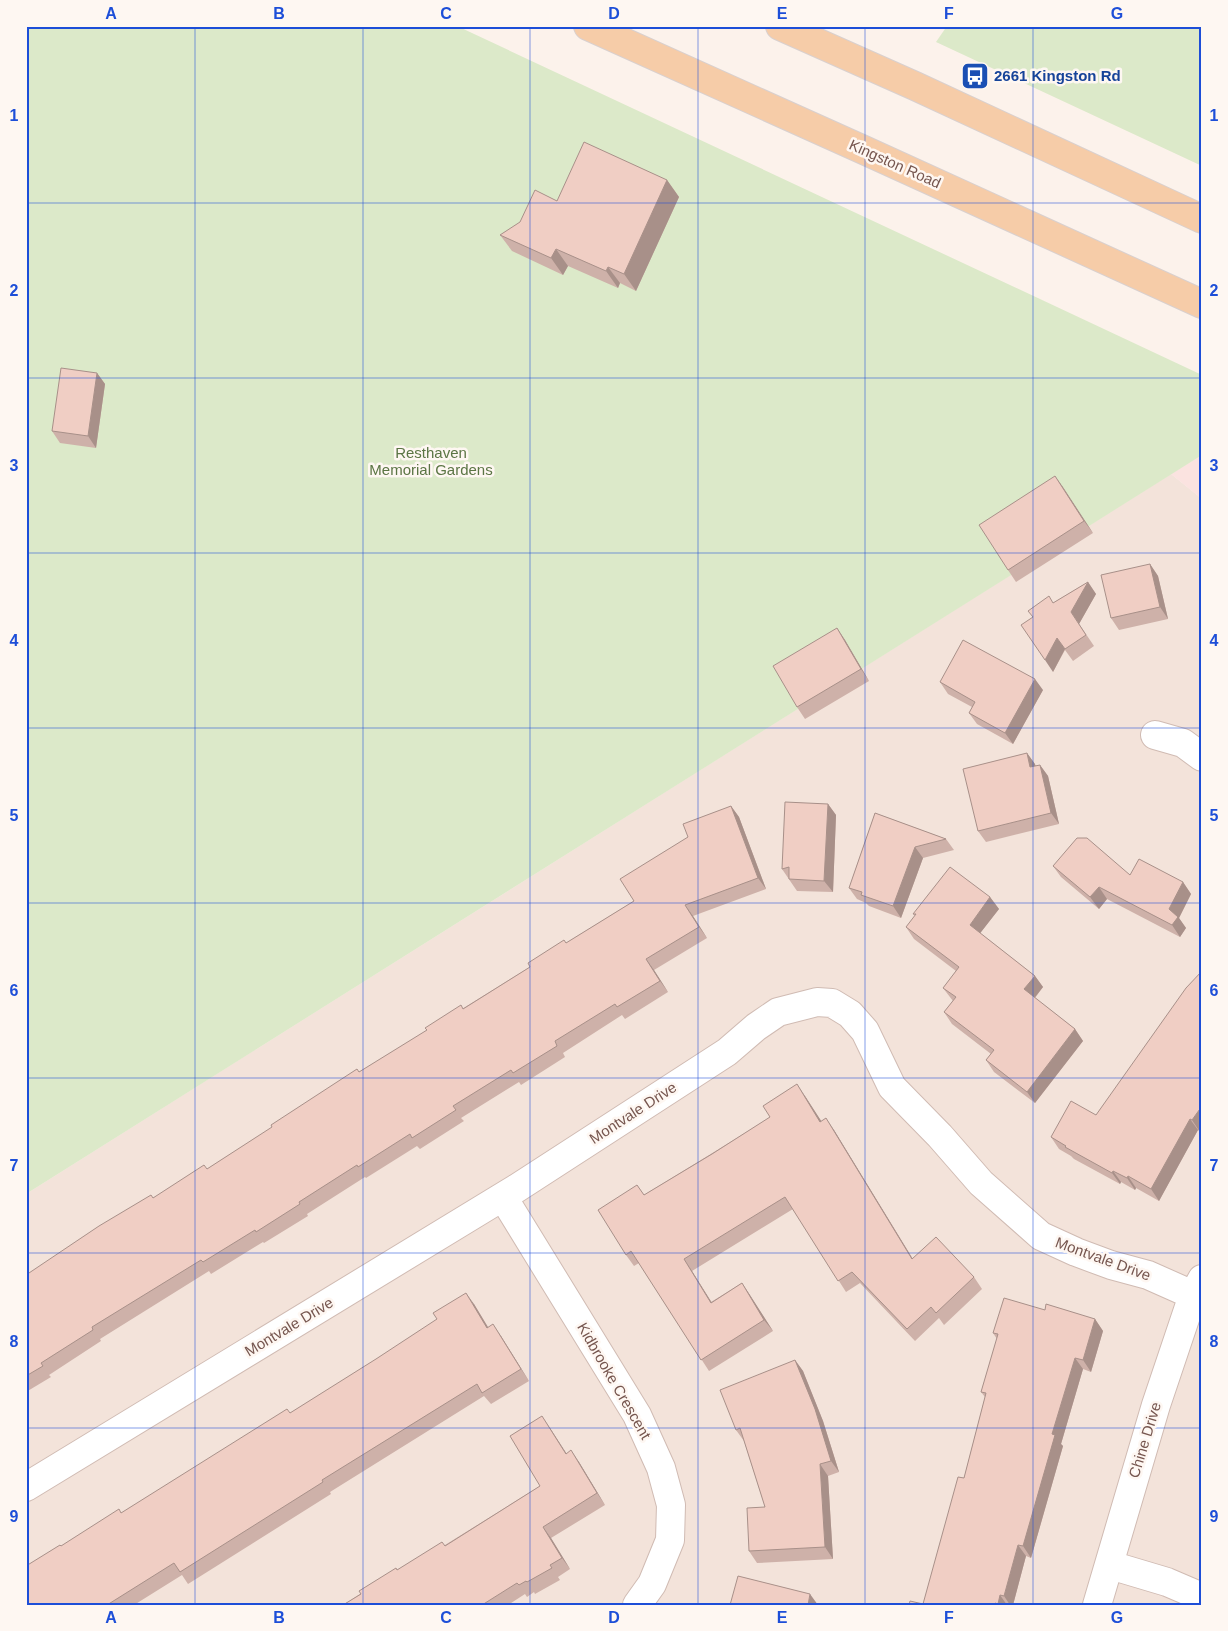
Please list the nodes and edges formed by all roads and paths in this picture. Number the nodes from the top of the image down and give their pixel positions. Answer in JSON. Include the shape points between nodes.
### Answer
{"nodes":[{"id":1,"x":588,"y":26,"type":"edge"},
{"id":2,"x":780,"y":26,"type":"edge"},
{"id":3,"x":1202,"y":219,"type":"edge"},
{"id":4,"x":1202,"y":304,"type":"edge"},
{"id":5,"x":1155,"y":735,"type":"dead end"},
{"id":6,"x":1202,"y":757,"type":"edge"},
{"id":7,"x":503,"y":1197,"type":"junction"},
{"id":8,"x":1198,"y":1287,"type":"edge"},
{"id":9,"x":26,"y":1486,"type":"edge"},
{"id":10,"x":1110,"y":1564,"type":"junction"},
{"id":11,"x":1202,"y":1597,"type":"edge"},
{"id":12,"x":638,"y":1605,"type":"edge"},
{"id":13,"x":1097,"y":1605,"type":"edge"}],
"edges":[{"from":1,"to":4,"type":"main road","name":"Kingston Road"},
{"from":2,"to":3,"type":"main road"},
{"from":5,"to":6,"type":"street","via":[[1183,743]]},
{"from":7,"to":8,"type":"street","name":"Montvale Drive","via":[[727,1052],[778,1012],[817,1002],[832,1004],[850,1014],[865,1031],[892,1087],[981,1183],[1041,1236],[1111,1266]]},
{"from":7,"to":9,"type":"street","name":"Montvale Drive"},
{"from":7,"to":12,"type":"street","name":"Kidbrooke Crescent","via":[[637,1415],[661,1468],[671,1505],[670,1540],[652,1584]]},
{"from":8,"to":10,"type":"street","name":"Chine Drive","via":[[1156,1405]]},
{"from":10,"to":11,"type":"street"},
{"from":10,"to":13,"type":"street","name":"Chine Drive"}]}
